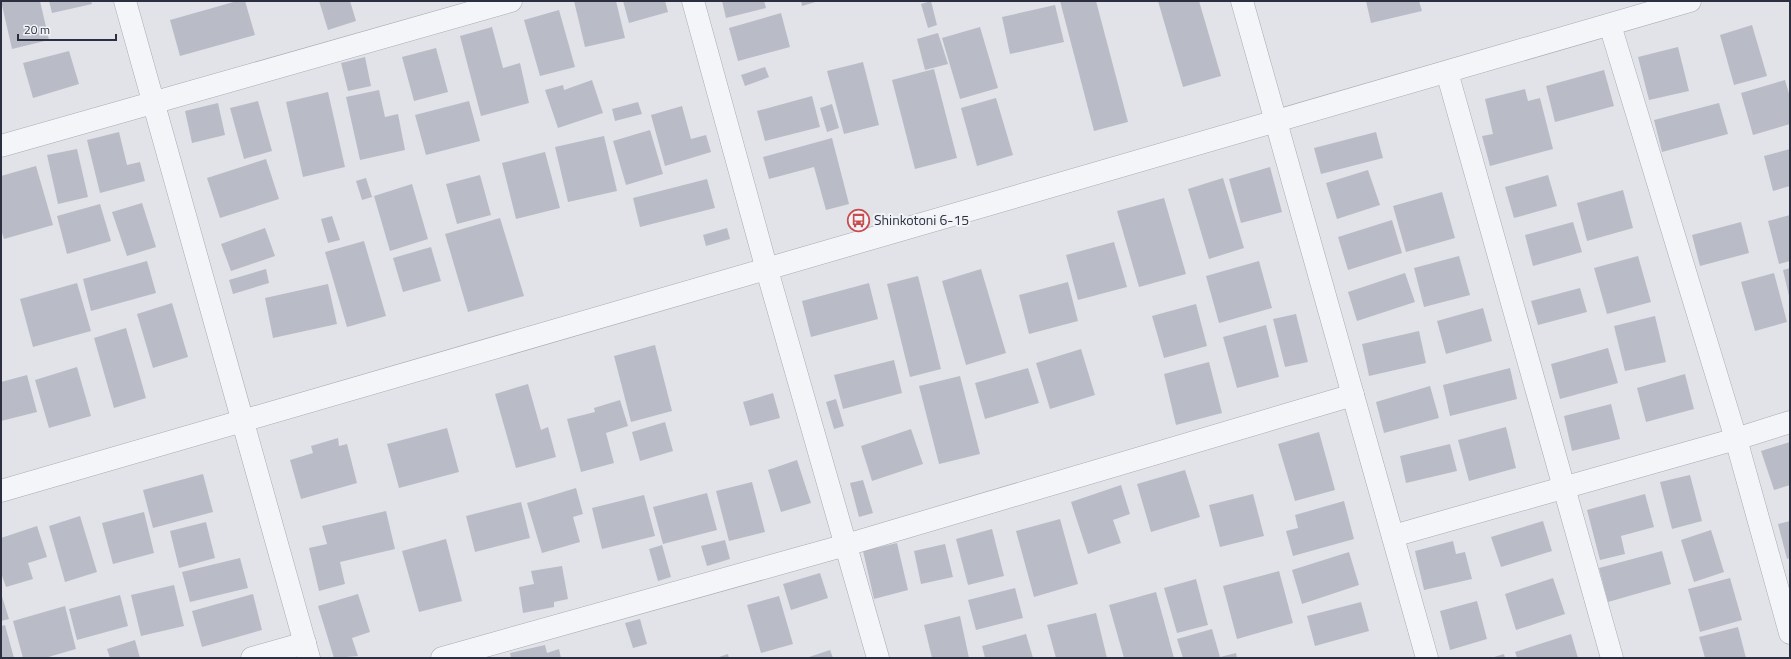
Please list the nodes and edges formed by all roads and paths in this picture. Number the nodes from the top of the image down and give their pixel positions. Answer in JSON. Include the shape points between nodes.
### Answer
{"nodes":[{"id":1,"x":125,"y":1,"type":"edge"},
{"id":2,"x":511,"y":1,"type":"edge"},
{"id":3,"x":693,"y":1,"type":"edge"},
{"id":4,"x":1242,"y":1,"type":"edge"},
{"id":5,"x":1690,"y":1,"type":"edge"},
{"id":6,"x":1610,"y":25,"type":"junction"},
{"id":7,"x":1447,"y":72,"type":"junction"},
{"id":8,"x":154,"y":102,"type":"junction"},
{"id":9,"x":1276,"y":122,"type":"junction"},
{"id":10,"x":1,"y":146,"type":"edge"},
{"id":11,"x":767,"y":270,"type":"junction"},
{"id":12,"x":1353,"y":395,"type":"junction"},
{"id":13,"x":243,"y":421,"type":"junction"},
{"id":14,"x":1790,"y":422,"type":"edge"},
{"id":15,"x":1736,"y":439,"type":"junction"},
{"id":16,"x":1564,"y":487,"type":"junction"},
{"id":17,"x":1,"y":491,"type":"edge"},
{"id":18,"x":1393,"y":536,"type":"junction"},
{"id":19,"x":846,"y":545,"type":"junction"},
{"id":20,"x":1790,"y":633,"type":"edge"},
{"id":21,"x":307,"y":650,"type":"edge"},
{"id":22,"x":1424,"y":657,"type":"edge"},
{"id":23,"x":252,"y":658,"type":"edge"},
{"id":24,"x":442,"y":658,"type":"edge"},
{"id":25,"x":878,"y":658,"type":"edge"},
{"id":26,"x":1612,"y":658,"type":"edge"}],
"edges":[{"from":1,"to":8,"type":"street"},
{"from":2,"to":8,"type":"street"},
{"from":3,"to":11,"type":"street"},
{"from":4,"to":9,"type":"street"},
{"from":5,"to":6,"type":"street"},
{"from":6,"to":7,"type":"street"},
{"from":6,"to":15,"type":"street"},
{"from":7,"to":9,"type":"street"},
{"from":7,"to":16,"type":"street"},
{"from":8,"to":10,"type":"street"},
{"from":8,"to":13,"type":"street"},
{"from":9,"to":11,"type":"street"},
{"from":9,"to":12,"type":"street"},
{"from":11,"to":13,"type":"street"},
{"from":11,"to":19,"type":"street"},
{"from":12,"to":18,"type":"street"},
{"from":12,"to":19,"type":"street"},
{"from":13,"to":17,"type":"street"},
{"from":13,"to":21,"type":"street"},
{"from":14,"to":15,"type":"street"},
{"from":15,"to":16,"type":"street"},
{"from":15,"to":20,"type":"street"},
{"from":16,"to":18,"type":"street"},
{"from":16,"to":26,"type":"street"},
{"from":18,"to":22,"type":"street"},
{"from":19,"to":24,"type":"street"},
{"from":19,"to":25,"type":"street"},
{"from":21,"to":23,"type":"street"}]}
